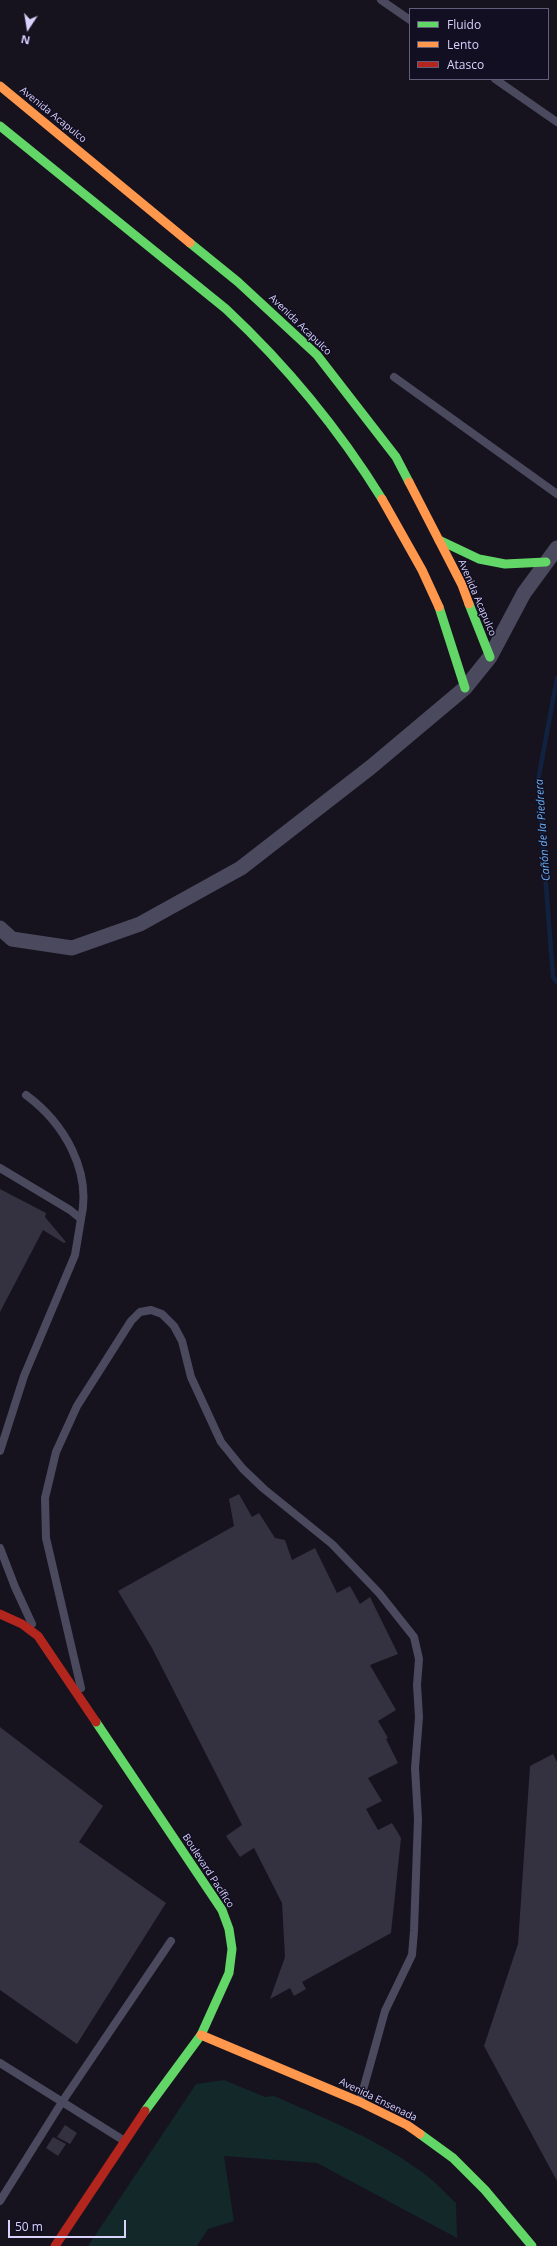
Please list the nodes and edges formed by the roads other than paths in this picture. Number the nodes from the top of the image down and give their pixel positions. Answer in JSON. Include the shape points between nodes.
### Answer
{"nodes":[{"id":1,"x":381,"y":0,"type":"edge"},
{"id":2,"x":409,"y":19,"type":"edge"},
{"id":3,"x":496,"y":80,"type":"edge"},
{"id":4,"x":0,"y":86,"type":"edge"},
{"id":5,"x":557,"y":122,"type":"edge"},
{"id":6,"x":0,"y":126,"type":"edge"},
{"id":7,"x":394,"y":377,"type":"dead end"},
{"id":8,"x":557,"y":494,"type":"edge"},
{"id":9,"x":439,"y":540,"type":"junction"},
{"id":10,"x":557,"y":548,"type":"edge"},
{"id":11,"x":546,"y":562,"type":"junction"},
{"id":12,"x":490,"y":657,"type":"junction"},
{"id":13,"x":466,"y":688,"type":"junction"},
{"id":14,"x":0,"y":928,"type":"edge"},
{"id":15,"x":26,"y":1095,"type":"dead end"},
{"id":16,"x":0,"y":1168,"type":"edge"},
{"id":17,"x":82,"y":1219,"type":"junction"},
{"id":18,"x":0,"y":1451,"type":"edge"},
{"id":19,"x":0,"y":1548,"type":"edge"},
{"id":20,"x":0,"y":1614,"type":"edge"},
{"id":21,"x":38,"y":1636,"type":"junction"},
{"id":22,"x":86,"y":1708,"type":"junction"},
{"id":23,"x":171,"y":1941,"type":"dead end"},
{"id":24,"x":201,"y":2035,"type":"junction"},
{"id":25,"x":0,"y":2063,"type":"edge"},
{"id":26,"x":62,"y":2102,"type":"junction"},
{"id":27,"x":360,"y":2102,"type":"junction"},
{"id":28,"x":124,"y":2140,"type":"junction"},
{"id":29,"x":0,"y":2201,"type":"edge"},
{"id":30,"x":56,"y":2246,"type":"edge"},
{"id":31,"x":532,"y":2246,"type":"edge"}],
"edges":[{"from":1,"to":2,"type":"lane"},
{"from":3,"to":5,"type":"lane"},
{"from":4,"to":9,"type":"main road","name":"Avenida Acapulco","via":[[238,282],[317,354],[396,457]]},
{"from":6,"to":13,"type":"main road","via":[[226,309],[298,380],[334,425],[382,498],[432,591]]},
{"from":7,"to":8,"type":"lane"},
{"from":9,"to":11,"type":"main road","via":[[479,559],[505,564]]},
{"from":9,"to":12,"type":"main road","name":"Avenida Acapulco","via":[[462,585]]},
{"from":10,"to":11,"type":"street"},
{"from":11,"to":12,"type":"street","via":[[524,593]]},
{"from":12,"to":13,"type":"street"},
{"from":13,"to":14,"type":"street","via":[[371,767],[241,868],[140,924],[72,948],[12,939]]},
{"from":15,"to":17,"type":"lane","via":[[56,1122],[71,1149],[85,1190]]},
{"from":16,"to":17,"type":"lane"},
{"from":17,"to":18,"type":"lane","via":[[75,1255],[24,1376]]},
{"from":19,"to":21,"type":"lane"},
{"from":20,"to":21,"type":"main road","name":"Boulevard Pacífico","via":[[22,1624]]},
{"from":21,"to":22,"type":"main road","name":"Boulevard Pacífico"},
{"from":22,"to":24,"type":"main road","name":"Boulevard Pacífico","via":[[222,1910],[230,1929],[232,1949],[229,1973]]},
{"from":22,"to":27,"type":"lane","via":[[46,1538],[46,1498],[56,1452],[77,1406],[131,1321],[140,1312],[151,1310],[162,1314],[174,1326],[182,1341],[191,1377],[221,1442],[264,1489],[332,1544],[379,1593],[414,1637],[419,1659],[419,1717],[415,1768],[418,1819],[414,1939],[412,1955],[384,2011]]},
{"from":23,"to":26,"type":"lane"},
{"from":24,"to":27,"type":"main road","name":"Avenida Ensenada"},
{"from":24,"to":28,"type":"main road","name":"Boulevard Pacífico"},
{"from":25,"to":26,"type":"lane"},
{"from":26,"to":28,"type":"lane"},
{"from":26,"to":29,"type":"lane"},
{"from":27,"to":31,"type":"main road","name":"Avenida Ensenada","via":[[407,2125],[452,2158],[484,2190]]},
{"from":28,"to":30,"type":"main road","name":"Boulevard Pacífico"}]}
